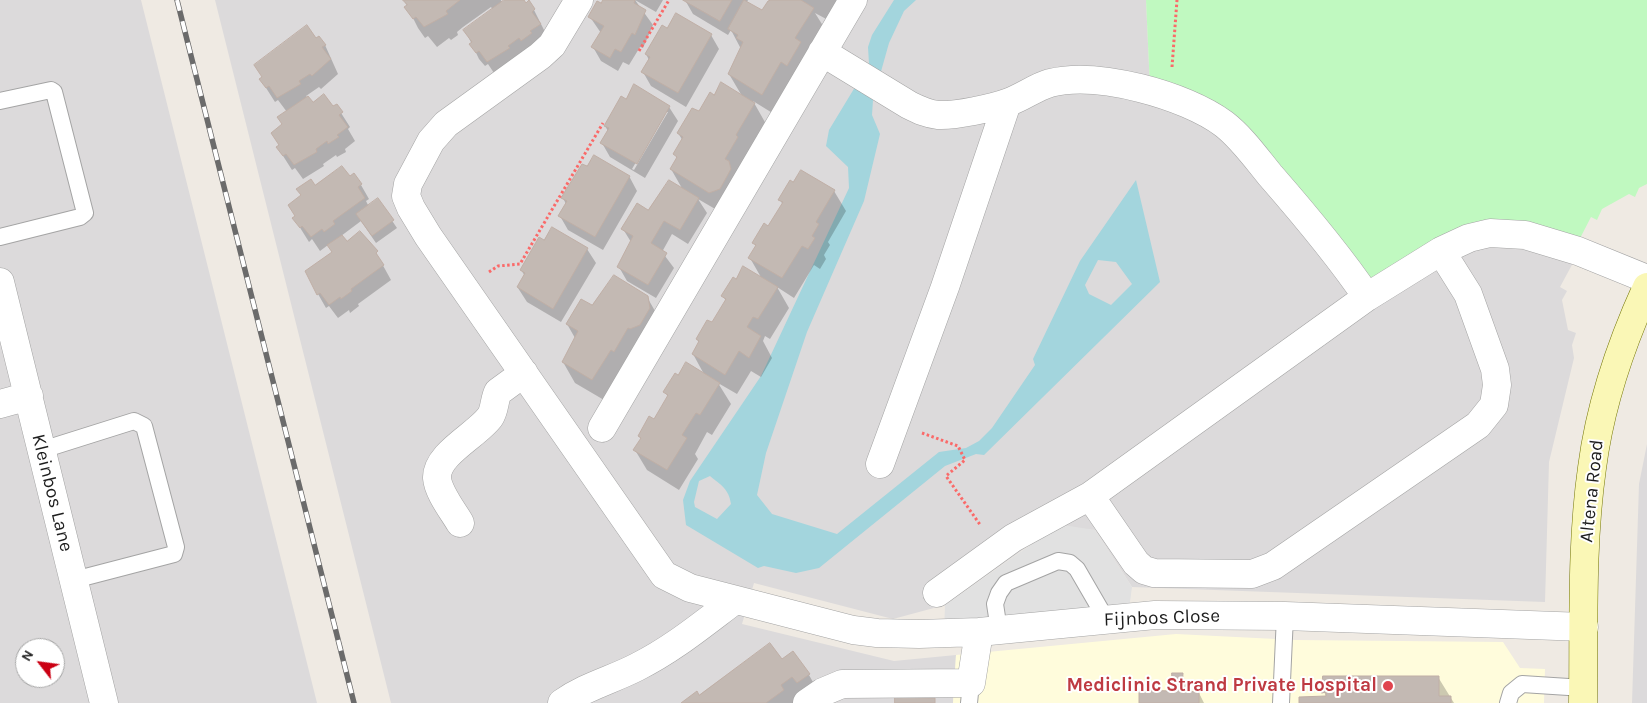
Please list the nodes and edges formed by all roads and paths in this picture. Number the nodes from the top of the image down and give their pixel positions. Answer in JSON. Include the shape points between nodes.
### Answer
{"nodes":[{"id":1,"x":669,"y":0,"type":"edge"},
{"id":2,"x":853,"y":0,"type":"edge"},
{"id":3,"x":1177,"y":0,"type":"edge"},
{"id":4,"x":569,"y":5,"type":"edge"},
{"id":5,"x":639,"y":51,"type":"dead end"},
{"id":6,"x":822,"y":52,"type":"junction"},
{"id":7,"x":1169,"y":98,"type":"junction"},
{"id":8,"x":0,"y":101,"type":"edge"},
{"id":9,"x":1008,"y":103,"type":"junction"},
{"id":10,"x":602,"y":122,"type":"dead end"},
{"id":11,"x":0,"y":237,"type":"edge"},
{"id":12,"x":1441,"y":251,"type":"junction"},
{"id":13,"x":1647,"y":280,"type":"edge"},
{"id":14,"x":0,"y":282,"type":"edge"},
{"id":15,"x":1647,"y":287,"type":"edge"},
{"id":16,"x":465,"y":288,"type":"junction"},
{"id":17,"x":1367,"y":297,"type":"junction"},
{"id":18,"x":524,"y":373,"type":"junction"},
{"id":19,"x":29,"y":396,"type":"junction"},
{"id":20,"x":0,"y":404,"type":"edge"},
{"id":21,"x":895,"y":424,"type":"junction"},
{"id":22,"x":602,"y":428,"type":"dead end"},
{"id":23,"x":42,"y":450,"type":"junction"},
{"id":24,"x":880,"y":464,"type":"dead end"},
{"id":25,"x":1090,"y":496,"type":"junction"},
{"id":26,"x":460,"y":523,"type":"dead end"},
{"id":27,"x":998,"y":549,"type":"junction"},
{"id":28,"x":74,"y":580,"type":"junction"},
{"id":29,"x":936,"y":593,"type":"dead end"},
{"id":30,"x":740,"y":601,"type":"junction"},
{"id":31,"x":1286,"y":616,"type":"junction"},
{"id":32,"x":1106,"y":620,"type":"junction"},
{"id":33,"x":1584,"y":627,"type":"junction"},
{"id":34,"x":989,"y":631,"type":"junction"},
{"id":35,"x":970,"y":693,"type":"edge"},
{"id":36,"x":1584,"y":695,"type":"edge"},
{"id":37,"x":104,"y":703,"type":"edge"},
{"id":38,"x":562,"y":703,"type":"edge"},
{"id":39,"x":807,"y":703,"type":"edge"},
{"id":40,"x":1281,"y":703,"type":"edge"},
{"id":41,"x":1508,"y":703,"type":"edge"}],
"edges":[{"from":1,"to":5,"type":"path"},
{"from":2,"to":6,"type":"street"},
{"from":3,"to":7,"type":"path"},
{"from":4,"to":16,"type":"street","name":"Fijnbos Close","via":[[552,45],[446,124],[431,141],[408,184],[406,196],[411,208]]},
{"from":6,"to":9,"type":"street","via":[[924,112],[939,115]]},
{"from":6,"to":22,"type":"street"},
{"from":7,"to":9,"type":"street","via":[[1124,85],[1091,80],[1050,83]]},
{"from":7,"to":17,"type":"street","via":[[1212,116],[1226,126],[1313,224]]},
{"from":8,"to":11,"type":"lane","via":[[50,90],[54,92],[85,212],[80,217]]},
{"from":9,"to":21,"type":"street"},
{"from":10,"to":16,"type":"path","via":[[520,264],[498,266]]},
{"from":12,"to":13,"type":"street","via":[[1469,238],[1490,233],[1525,235],[1578,251]]},
{"from":12,"to":17,"type":"street"},
{"from":12,"to":25,"type":"street","via":[[1468,294],[1495,369],[1494,405],[1478,425],[1273,566],[1252,574],[1154,573],[1144,570]]},
{"from":14,"to":19,"type":"street","name":"Kleinbos Lane"},
{"from":15,"to":33,"type":"street","name":"Altena Road","via":[[1624,340],[1597,437],[1585,545]]},
{"from":16,"to":18,"type":"street","name":"Fijnbos Close"},
{"from":17,"to":25,"type":"street"},
{"from":18,"to":26,"type":"street","via":[[498,392],[492,416],[440,466],[439,486]]},
{"from":18,"to":30,"type":"street","name":"Fijnbos Close","via":[[664,575],[690,588]]},
{"from":19,"to":20,"type":"street"},
{"from":19,"to":23,"type":"street","name":"Kleinbos Lane"},
{"from":21,"to":24,"type":"street"},
{"from":21,"to":27,"type":"path","via":[[959,448],[965,460],[946,476]]},
{"from":23,"to":28,"type":"street","name":"Kleinbos Lane"},
{"from":23,"to":28,"type":"lane","via":[[141,422],[176,547],[174,554]]},
{"from":25,"to":27,"type":"street"},
{"from":27,"to":29,"type":"street"},
{"from":28,"to":37,"type":"street","name":"Kleinbos Lane"},
{"from":30,"to":34,"type":"street","name":"Fijnbos Close","via":[[853,630],[877,633]]},
{"from":30,"to":38,"type":"street","via":[[665,652],[593,684]]},
{"from":31,"to":32,"type":"street","name":"Fijnbos Close","via":[[1155,615]]},
{"from":31,"to":33,"type":"street","name":"Fijnbos Close"},
{"from":31,"to":40,"type":"lane"},
{"from":32,"to":34,"type":"street","name":"Fijnbos Close"},
{"from":32,"to":34,"type":"lane","via":[[1077,569],[1058,561],[1006,583],[999,592]]},
{"from":33,"to":36,"type":"street","name":"Altena Road"},
{"from":34,"to":35,"type":"street"},
{"from":35,"to":39,"type":"street","via":[[842,684],[822,692]]},
{"from":36,"to":41,"type":"lane","via":[[1522,684],[1511,693]]}]}
